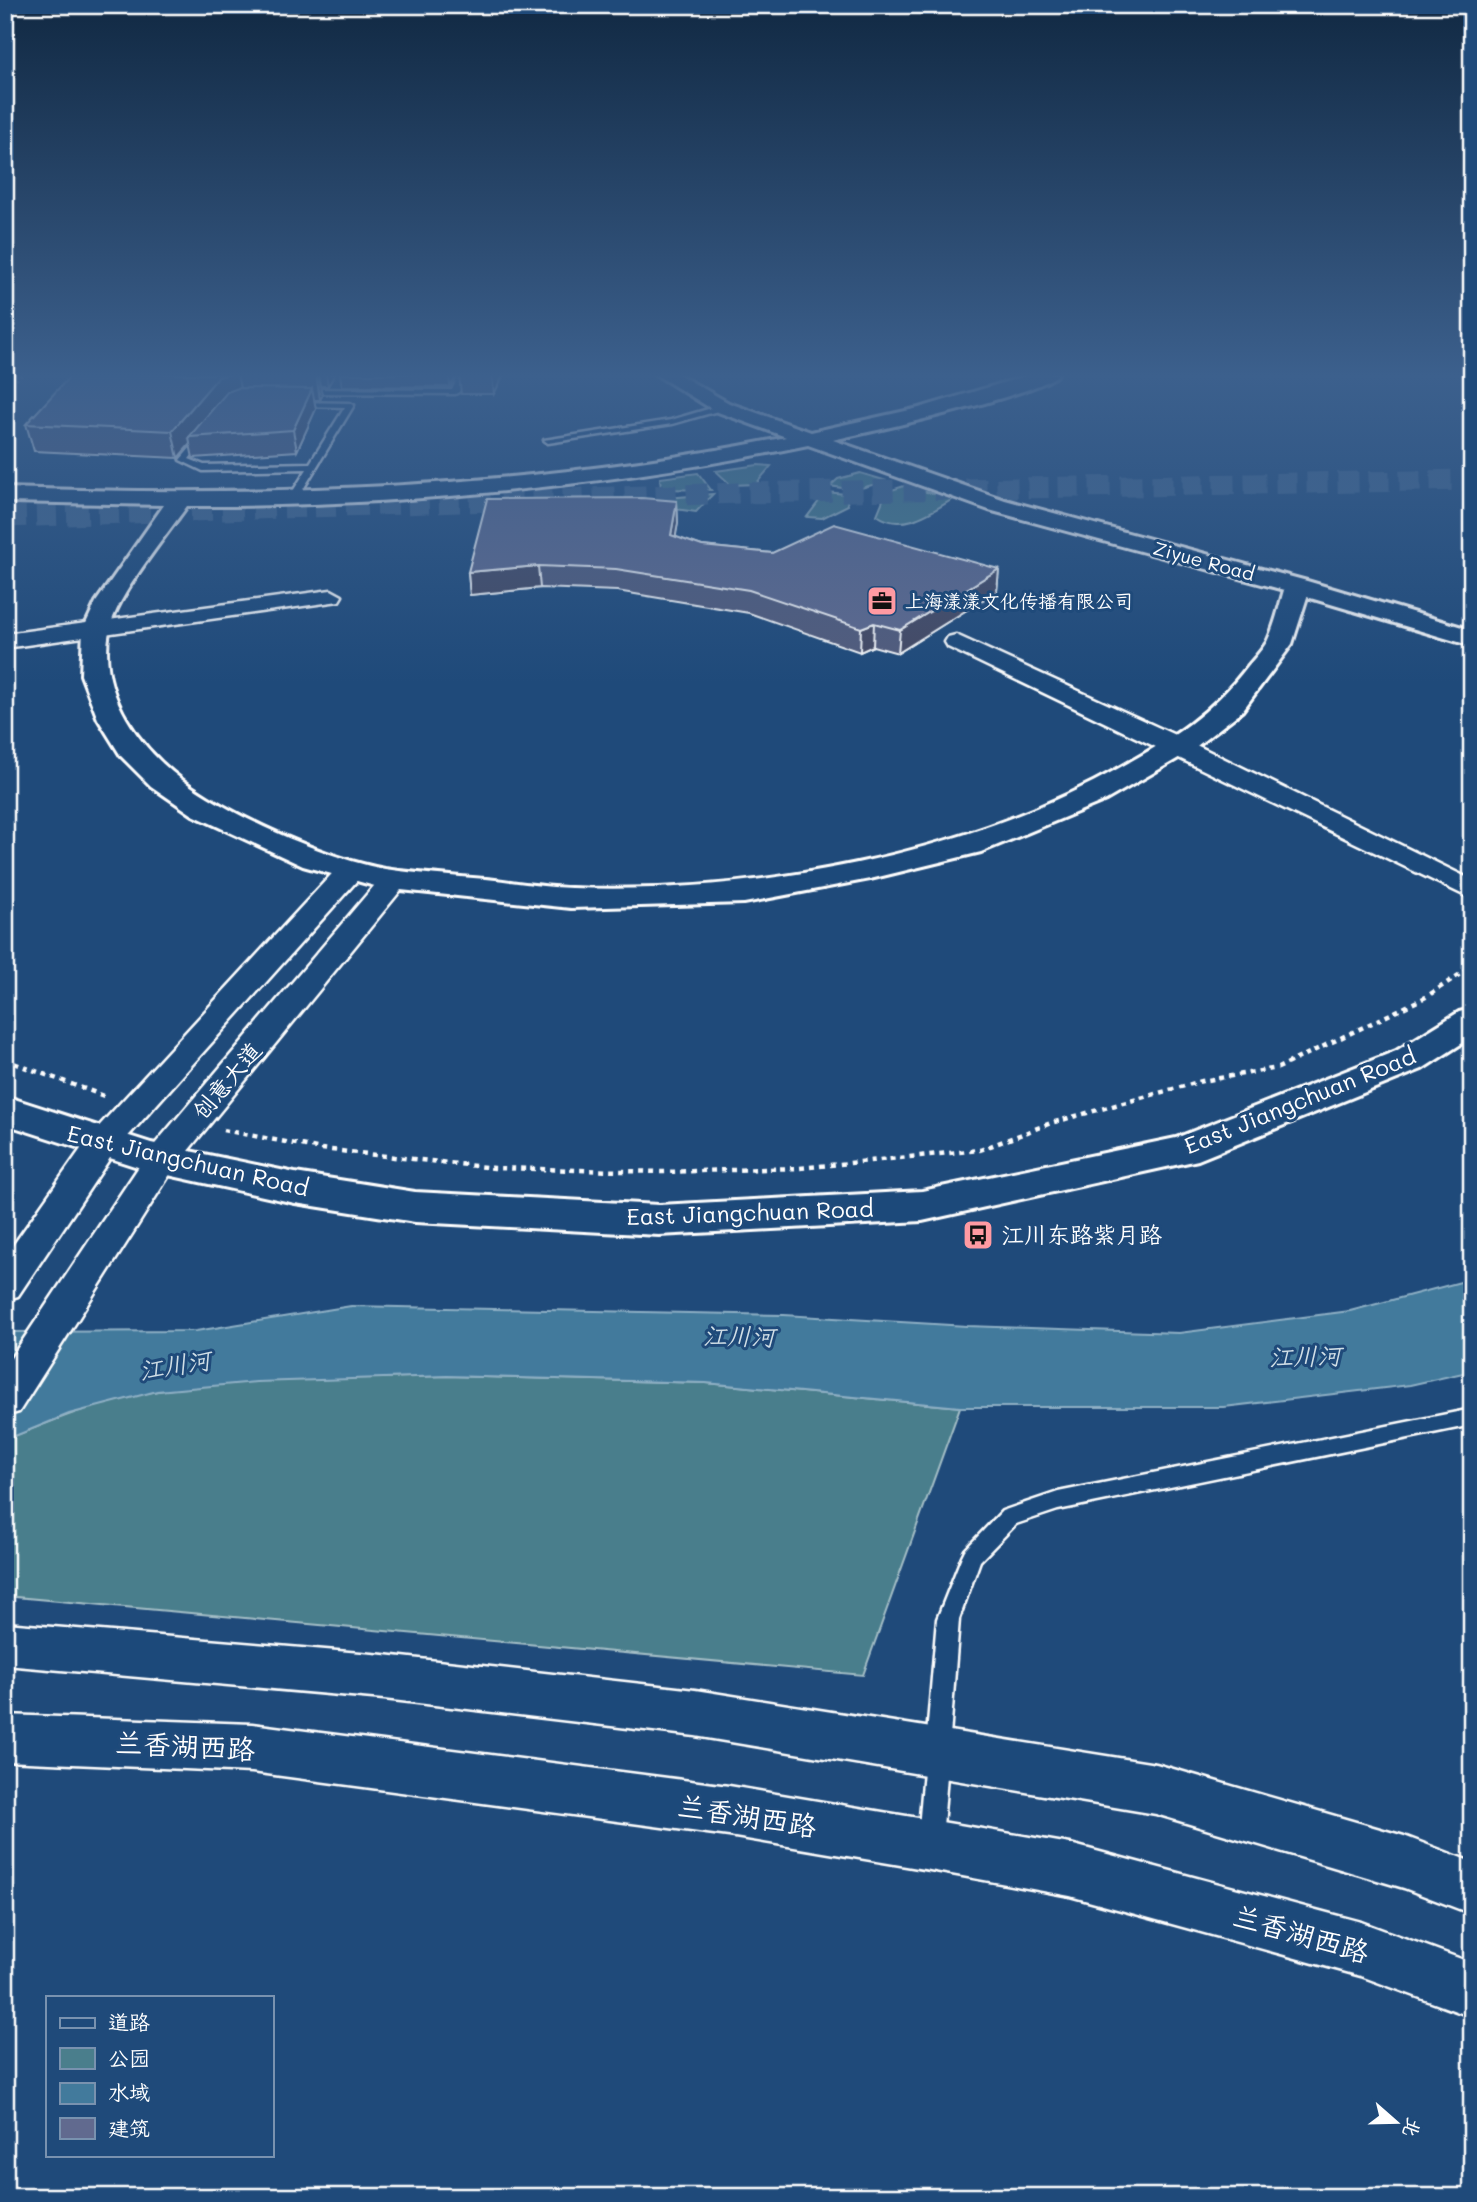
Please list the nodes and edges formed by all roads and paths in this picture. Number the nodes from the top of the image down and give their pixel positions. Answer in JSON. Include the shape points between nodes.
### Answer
{"nodes":[{"id":1,"x":306,"y":477,"type":"edge"},
{"id":2,"x":567,"y":477,"type":"edge"},
{"id":3,"x":917,"y":477,"type":"edge"},
{"id":4,"x":5,"y":495,"type":"edge"},
{"id":5,"x":180,"y":499,"type":"junction"},
{"id":6,"x":293,"y":499,"type":"junction"},
{"id":7,"x":1298,"y":586,"type":"junction"},
{"id":8,"x":331,"y":596,"type":"dead end"},
{"id":9,"x":96,"y":630,"type":"junction"},
{"id":10,"x":1472,"y":638,"type":"edge"},
{"id":11,"x":5,"y":641,"type":"edge"},
{"id":12,"x":956,"y":642,"type":"dead end"},
{"id":13,"x":1179,"y":746,"type":"junction"},
{"id":14,"x":351,"y":870,"type":"junction"},
{"id":15,"x":395,"y":879,"type":"junction"},
{"id":16,"x":1472,"y":891,"type":"edge"},
{"id":17,"x":1472,"y":965,"type":"edge"},
{"id":18,"x":1472,"y":1020,"type":"edge"},
{"id":19,"x":5,"y":1060,"type":"edge"},
{"id":20,"x":136,"y":1107,"type":"junction"},
{"id":21,"x":5,"y":1109,"type":"edge"},
{"id":22,"x":191,"y":1124,"type":"junction"},
{"id":23,"x":102,"y":1144,"type":"junction"},
{"id":24,"x":162,"y":1159,"type":"junction"},
{"id":25,"x":5,"y":1286,"type":"edge"},
{"id":26,"x":5,"y":1400,"type":"edge"},
{"id":27,"x":1472,"y":1417,"type":"edge"},
{"id":28,"x":5,"y":1644,"type":"edge"},
{"id":29,"x":5,"y":1738,"type":"edge"},
{"id":30,"x":937,"y":1753,"type":"junction"},
{"id":31,"x":930,"y":1845,"type":"junction"},
{"id":32,"x":1472,"y":1888,"type":"edge"},
{"id":33,"x":1472,"y":1990,"type":"edge"}],
"edges":[{"from":1,"to":6,"type":"lane"},
{"from":2,"to":6,"type":"street"},
{"from":3,"to":7,"type":"street","name":"Ziyue Road","via":[[998,505]]},
{"from":4,"to":5,"type":"street"},
{"from":5,"to":6,"type":"street"},
{"from":5,"to":9,"type":"street","via":[[108,602]]},
{"from":7,"to":10,"type":"street","name":"Ziyue Road"},
{"from":7,"to":13,"type":"street","via":[[1279,644],[1231,705]]},
{"from":8,"to":9,"type":"street"},
{"from":9,"to":11,"type":"street"},
{"from":9,"to":14,"type":"street","via":[[94,675],[113,719],[131,750],[162,780],[250,832]]},
{"from":12,"to":13,"type":"street"},
{"from":13,"to":15,"type":"street","via":[[1096,794],[970,845],[744,893],[571,898]]},
{"from":13,"to":16,"type":"street"},
{"from":14,"to":15,"type":"street"},
{"from":14,"to":20,"type":"street"},
{"from":15,"to":22,"type":"street","name":"创意大道"},
{"from":17,"to":22,"type":"path","via":[[1426,997],[1278,1068],[1202,1081],[1051,1123],[980,1150],[800,1168],[663,1172],[494,1168],[322,1149]]},
{"from":18,"to":24,"type":"street","name":"East Jiangchuan Road","via":[[1409,1060],[1184,1150],[922,1206],[659,1220],[415,1207],[295,1188]]},
{"from":19,"to":20,"type":"path"},
{"from":20,"to":23,"type":"street"},
{"from":21,"to":23,"type":"street","name":"East Jiangchuan Road"},
{"from":22,"to":24,"type":"street","name":"创意大道"},
{"from":23,"to":24,"type":"street","name":"East Jiangchuan Road"},
{"from":23,"to":25,"type":"street"},
{"from":24,"to":26,"type":"street","name":"创意大道"},
{"from":27,"to":30,"type":"lane","via":[[1058,1501],[1009,1517],[972,1556],[948,1619]]},
{"from":28,"to":30,"type":"street","via":[[384,1677],[695,1713]]},
{"from":29,"to":31,"type":"street","name":"兰香湖西路","via":[[252,1748],[729,1811]]},
{"from":30,"to":31,"type":"lane"},
{"from":30,"to":32,"type":"street","via":[[1156,1788],[1404,1862]]},
{"from":31,"to":33,"type":"street","name":"兰香湖西路","via":[[1083,1873],[1361,1949]]}]}
